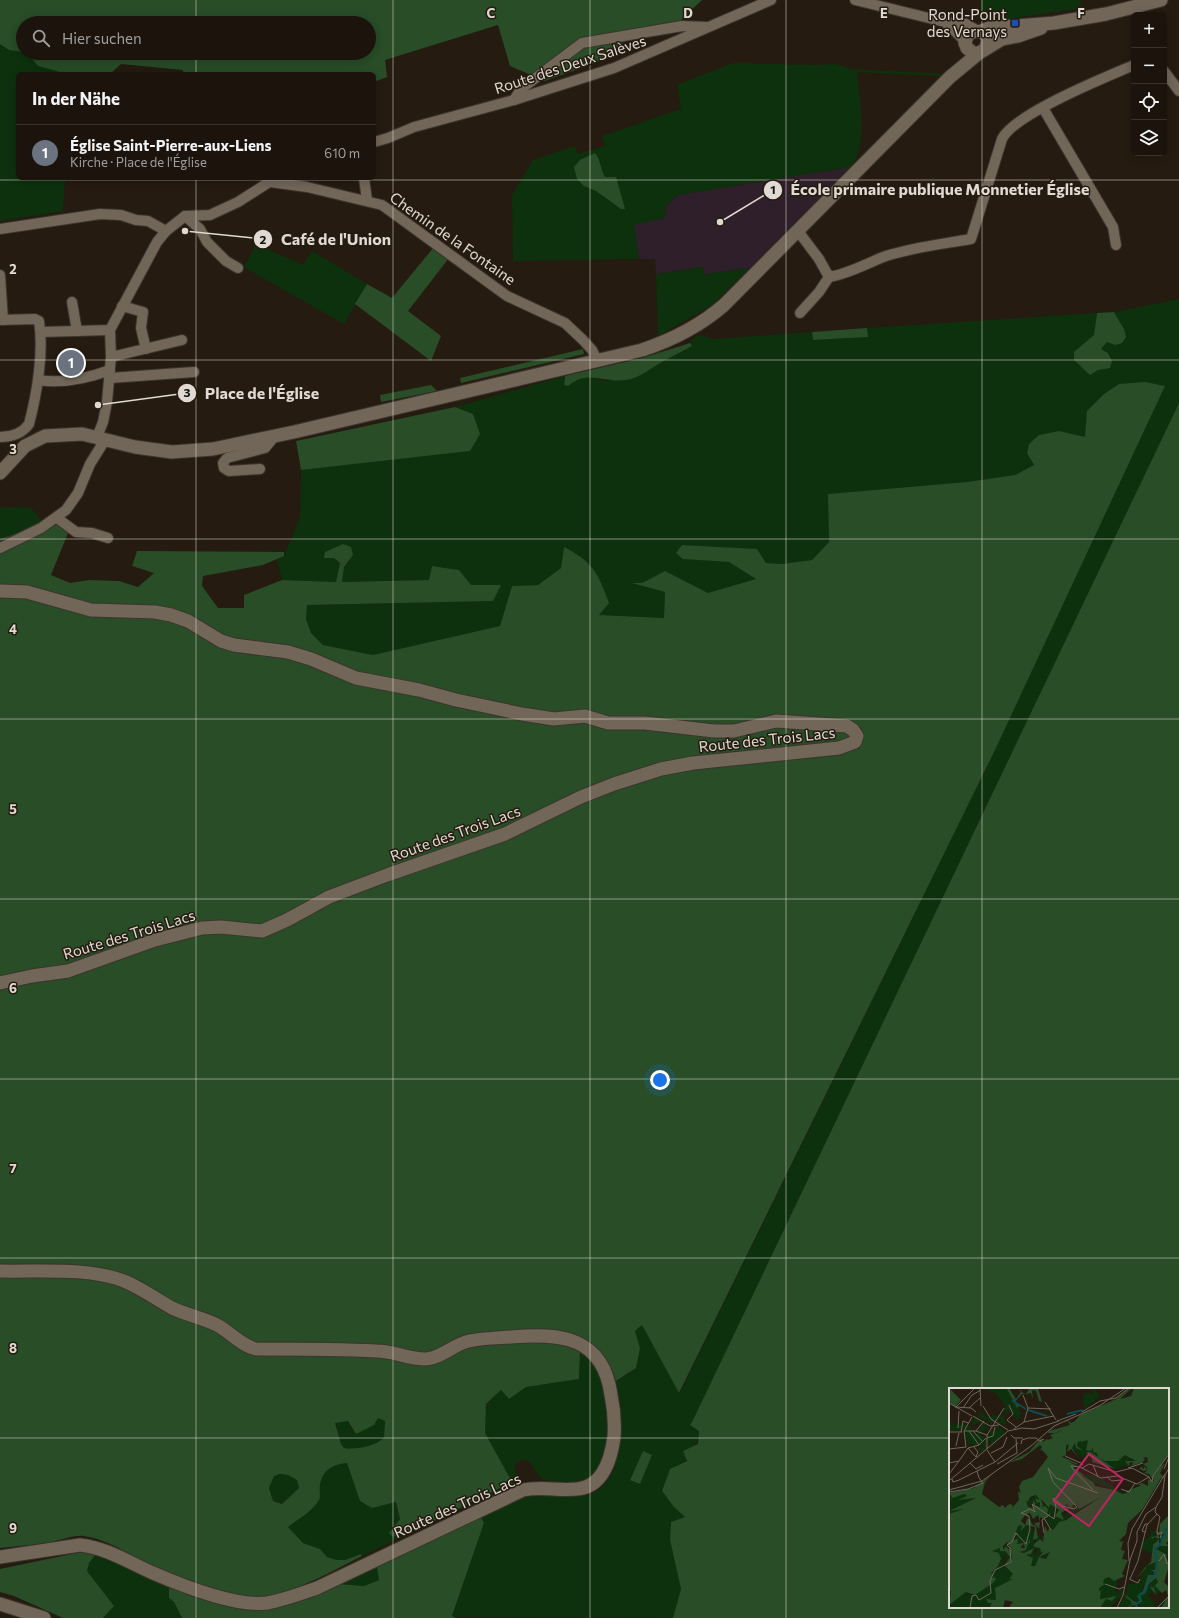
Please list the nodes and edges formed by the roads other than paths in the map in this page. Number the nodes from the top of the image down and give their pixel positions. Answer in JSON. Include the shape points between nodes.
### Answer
{"nodes":[{"id":1,"x":771,"y":0,"type":"edge"},
{"id":2,"x":855,"y":0,"type":"edge"},
{"id":3,"x":1161,"y":0,"type":"edge"},
{"id":4,"x":1131,"y":12,"type":"edge"},
{"id":5,"x":1133,"y":12,"type":"edge"},
{"id":6,"x":945,"y":22,"type":"junction"},
{"id":7,"x":1054,"y":22,"type":"junction"},
{"id":8,"x":709,"y":27,"type":"junction"},
{"id":9,"x":978,"y":31,"type":"junction"},
{"id":10,"x":966,"y":43,"type":"junction"},
{"id":11,"x":982,"y":50,"type":"junction"},
{"id":12,"x":1131,"y":66,"type":"edge"},
{"id":13,"x":1167,"y":75,"type":"edge"},
{"id":14,"x":950,"y":77,"type":"junction"},
{"id":15,"x":1179,"y":91,"type":"edge"},
{"id":16,"x":514,"y":100,"type":"junction"},
{"id":17,"x":1043,"y":108,"type":"junction"},
{"id":18,"x":376,"y":141,"type":"edge"},
{"id":19,"x":273,"y":180,"type":"edge"},
{"id":20,"x":364,"y":180,"type":"edge"},
{"id":21,"x":368,"y":200,"type":"junction"},
{"id":22,"x":186,"y":216,"type":"junction"},
{"id":23,"x":0,"y":230,"type":"edge"},
{"id":24,"x":166,"y":231,"type":"junction"},
{"id":25,"x":798,"y":231,"type":"junction"},
{"id":26,"x":1116,"y":245,"type":"dead end"},
{"id":27,"x":238,"y":268,"type":"dead end"},
{"id":28,"x":0,"y":275,"type":"edge"},
{"id":29,"x":828,"y":276,"type":"junction"},
{"id":30,"x":72,"y":302,"type":"dead end"},
{"id":31,"x":122,"y":306,"type":"junction"},
{"id":32,"x":800,"y":313,"type":"dead end"},
{"id":33,"x":1,"y":320,"type":"edge"},
{"id":34,"x":110,"y":330,"type":"junction"},
{"id":35,"x":77,"y":331,"type":"junction"},
{"id":36,"x":41,"y":332,"type":"junction"},
{"id":37,"x":182,"y":340,"type":"dead end"},
{"id":38,"x":146,"y":349,"type":"junction"},
{"id":39,"x":111,"y":357,"type":"junction"},
{"id":40,"x":597,"y":360,"type":"junction"},
{"id":41,"x":194,"y":372,"type":"dead end"},
{"id":42,"x":110,"y":374,"type":"junction"},
{"id":43,"x":38,"y":380,"type":"junction"},
{"id":44,"x":0,"y":437,"type":"edge"},
{"id":45,"x":274,"y":437,"type":"junction"},
{"id":46,"x":101,"y":439,"type":"junction"},
{"id":47,"x":260,"y":470,"type":"dead end"},
{"id":48,"x":0,"y":473,"type":"edge"},
{"id":49,"x":57,"y":518,"type":"junction"},
{"id":50,"x":108,"y":538,"type":"dead end"},
{"id":51,"x":0,"y":548,"type":"edge"},
{"id":52,"x":0,"y":591,"type":"edge"},
{"id":53,"x":0,"y":983,"type":"edge"},
{"id":54,"x":0,"y":1271,"type":"edge"},
{"id":55,"x":0,"y":1556,"type":"edge"},
{"id":56,"x":0,"y":1604,"type":"edge"},
{"id":57,"x":44,"y":1618,"type":"edge"}],
"edges":[{"from":1,"to":8,"type":"street","name":"Route des Deux Salèves"},
{"from":2,"to":6,"type":"street"},
{"from":3,"to":5,"type":"street"},
{"from":4,"to":7,"type":"street"},
{"from":6,"to":9,"type":"street","via":[[966,24]]},
{"from":6,"to":10,"type":"street"},
{"from":7,"to":9,"type":"street"},
{"from":7,"to":11,"type":"street","via":[[1021,36],[1002,39]]},
{"from":8,"to":16,"type":"street","name":"Route des Deux Salèves","via":[[614,68]]},
{"from":8,"to":16,"type":"street","via":[[682,26],[582,42],[521,89]]},
{"from":9,"to":10,"type":"street","via":[[968,34]]},
{"from":9,"to":11,"type":"street","via":[[987,37]]},
{"from":10,"to":11,"type":"street","via":[[971,52]]},
{"from":10,"to":14,"type":"street","via":[[960,62]]},
{"from":11,"to":14,"type":"street"},
{"from":12,"to":17,"type":"street"},
{"from":13,"to":15,"type":"street"},
{"from":14,"to":25,"type":"street"},
{"from":16,"to":18,"type":"street","name":"Route des Deux Salèves","via":[[414,127]]},
{"from":17,"to":26,"type":"street","via":[[1113,227]]},
{"from":17,"to":29,"type":"street","via":[[1016,123],[1004,134],[971,239],[894,254],[845,274]]},
{"from":19,"to":21,"type":"street","name":"Chemin de la Fontaine"},
{"from":19,"to":22,"type":"street","via":[[238,202],[210,214]]},
{"from":20,"to":21,"type":"street"},
{"from":21,"to":40,"type":"street","name":"Chemin de la Fontaine","via":[[382,205],[507,296],[565,324],[592,350]]},
{"from":22,"to":24,"type":"street"},
{"from":22,"to":27,"type":"street","via":[[226,261]]},
{"from":23,"to":24,"type":"street","via":[[100,214],[121,215],[148,221]]},
{"from":24,"to":31,"type":"street","via":[[157,242]]},
{"from":25,"to":29,"type":"street"},
{"from":25,"to":40,"type":"street","via":[[701,323],[642,350]]},
{"from":28,"to":33,"type":"street"},
{"from":29,"to":32,"type":"street","via":[[819,292]]},
{"from":30,"to":35,"type":"street"},
{"from":31,"to":34,"type":"street"},
{"from":31,"to":38,"type":"street","via":[[143,312],[141,328]]},
{"from":33,"to":36,"type":"street","via":[[35,319],[39,321]]},
{"from":34,"to":35,"type":"street"},
{"from":34,"to":39,"type":"street"},
{"from":35,"to":36,"type":"street"},
{"from":36,"to":43,"type":"street"},
{"from":37,"to":38,"type":"street"},
{"from":38,"to":39,"type":"street"},
{"from":39,"to":42,"type":"street"},
{"from":40,"to":45,"type":"street"},
{"from":41,"to":42,"type":"street"},
{"from":42,"to":43,"type":"street","via":[[78,380]]},
{"from":42,"to":46,"type":"street"},
{"from":43,"to":44,"type":"street","via":[[29,424],[13,436]]},
{"from":45,"to":46,"type":"street","via":[[213,449],[172,452],[149,450]]},
{"from":45,"to":47,"type":"street","via":[[265,448],[227,458],[223,463],[224,468],[229,471]]},
{"from":46,"to":48,"type":"street","via":[[82,434],[45,436],[31,442]]},
{"from":46,"to":49,"type":"street","via":[[78,493]]},
{"from":49,"to":50,"type":"street","via":[[76,532]]},
{"from":49,"to":51,"type":"street"},
{"from":52,"to":53,"type":"street","name":"Route des Trois Lacs","via":[[27,592],[91,610],[155,612],[170,615],[188,621],[221,641],[234,645],[288,652],[310,658],[356,678],[522,714],[554,719],[585,716],[608,723],[645,723],[734,731],[792,720],[847,726],[857,736],[855,742],[839,748],[693,763],[636,776],[581,797],[519,828],[329,897],[262,931],[202,928],[155,940],[68,971]]},
{"from":54,"to":55,"type":"street","name":"Route des Trois Lacs","via":[[88,1273],[115,1278],[137,1287],[183,1313],[215,1324],[247,1346],[256,1349],[377,1351],[426,1359],[435,1357],[459,1343],[486,1338],[550,1336],[573,1340],[592,1352],[602,1364],[608,1378],[615,1418],[609,1463],[598,1479],[586,1488],[546,1487],[523,1490],[317,1588],[282,1600],[247,1604],[231,1600],[167,1578],[92,1546],[80,1545]]},
{"from":56,"to":57,"type":"street"}]}
